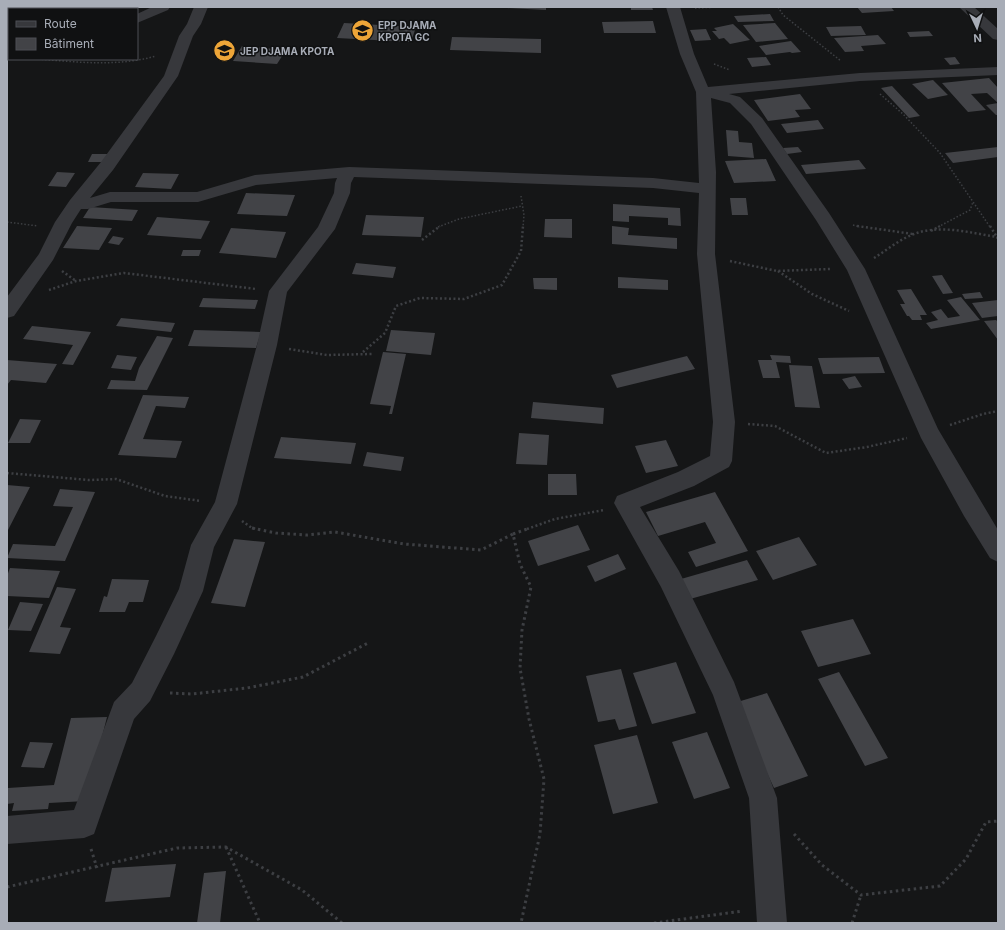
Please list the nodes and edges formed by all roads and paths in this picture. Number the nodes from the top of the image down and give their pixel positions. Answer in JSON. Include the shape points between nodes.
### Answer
{"nodes":[{"id":1,"x":164,"y":7,"type":"edge"},
{"id":2,"x":201,"y":7,"type":"edge"},
{"id":3,"x":720,"y":7,"type":"edge"},
{"id":4,"x":778,"y":7,"type":"edge"},
{"id":5,"x":966,"y":7,"type":"edge"},
{"id":6,"x":674,"y":8,"type":"edge"},
{"id":7,"x":138,"y":19,"type":"edge"},
{"id":8,"x":186,"y":36,"type":"junction"},
{"id":9,"x":998,"y":36,"type":"edge"},
{"id":10,"x":58,"y":60,"type":"edge"},
{"id":11,"x":998,"y":70,"type":"edge"},
{"id":12,"x":860,"y":77,"type":"junction"},
{"id":13,"x":703,"y":92,"type":"junction"},
{"id":14,"x":349,"y":172,"type":"junction"},
{"id":15,"x":521,"y":177,"type":"junction"},
{"id":16,"x":708,"y":189,"type":"junction"},
{"id":17,"x":973,"y":202,"type":"junction"},
{"id":18,"x":76,"y":204,"type":"junction"},
{"id":19,"x":522,"y":206,"type":"junction"},
{"id":20,"x":823,"y":217,"type":"junction"},
{"id":21,"x":7,"y":222,"type":"edge"},
{"id":22,"x":64,"y":222,"type":"junction"},
{"id":23,"x":930,"y":231,"type":"dead end"},
{"id":24,"x":914,"y":234,"type":"dead end"},
{"id":25,"x":997,"y":237,"type":"dead end"},
{"id":26,"x":422,"y":240,"type":"dead end"},
{"id":27,"x":778,"y":271,"type":"dead end"},
{"id":28,"x":278,"y":292,"type":"junction"},
{"id":29,"x":10,"y":307,"type":"edge"},
{"id":30,"x":880,"y":323,"type":"junction"},
{"id":31,"x":267,"y":345,"type":"junction"},
{"id":32,"x":363,"y":352,"type":"junction"},
{"id":33,"x":372,"y":354,"type":"dead end"},
{"id":34,"x":998,"y":411,"type":"edge"},
{"id":35,"x":724,"y":422,"type":"junction"},
{"id":36,"x":929,"y":432,"type":"junction"},
{"id":37,"x":7,"y":473,"type":"edge"},
{"id":38,"x":625,"y":502,"type":"junction"},
{"id":39,"x":226,"y":504,"type":"junction"},
{"id":40,"x":513,"y":534,"type":"junction"},
{"id":41,"x":998,"y":551,"type":"edge"},
{"id":42,"x":368,"y":643,"type":"dead end"},
{"id":43,"x":141,"y":692,"type":"junction"},
{"id":44,"x":998,"y":821,"type":"edge"},
{"id":45,"x":7,"y":830,"type":"edge"},
{"id":46,"x":792,"y":832,"type":"dead end"},
{"id":47,"x":226,"y":847,"type":"junction"},
{"id":48,"x":7,"y":887,"type":"edge"},
{"id":49,"x":861,"y":895,"type":"junction"},
{"id":50,"x":771,"y":915,"type":"edge"},
{"id":51,"x":339,"y":922,"type":"edge"},
{"id":52,"x":260,"y":923,"type":"edge"},
{"id":53,"x":521,"y":923,"type":"edge"},
{"id":54,"x":654,"y":923,"type":"edge"},
{"id":55,"x":852,"y":923,"type":"edge"}],
"edges":[{"from":1,"to":7,"type":"street"},
{"from":2,"to":8,"type":"street"},
{"from":3,"to":6,"type":"path"},
{"from":4,"to":12,"type":"path","via":[[784,15]]},
{"from":5,"to":9,"type":"street"},
{"from":6,"to":13,"type":"street","via":[[686,54]]},
{"from":8,"to":10,"type":"path","via":[[169,52],[144,60],[118,63]]},
{"from":8,"to":18,"type":"street","via":[[171,76],[107,166]]},
{"from":11,"to":12,"type":"street"},
{"from":12,"to":13,"type":"street"},
{"from":12,"to":17,"type":"path","via":[[903,114],[940,153]]},
{"from":13,"to":16,"type":"street"},
{"from":13,"to":20,"type":"street","via":[[735,100],[757,121]]},
{"from":14,"to":15,"type":"street"},
{"from":14,"to":18,"type":"street","via":[[255,180],[198,197],[110,197],[88,204]]},
{"from":14,"to":28,"type":"street","via":[[326,229]]},
{"from":15,"to":16,"type":"street","via":[[653,183]]},
{"from":15,"to":19,"type":"path"},
{"from":16,"to":35,"type":"street","via":[[706,254]]},
{"from":17,"to":23,"type":"path","via":[[970,210]]},
{"from":17,"to":25,"type":"path"},
{"from":18,"to":22,"type":"street"},
{"from":19,"to":26,"type":"path","via":[[448,221]]},
{"from":19,"to":32,"type":"path","via":[[524,215],[521,251],[502,285],[464,299],[420,298],[396,306],[385,333]]},
{"from":20,"to":24,"type":"path","via":[[863,228]]},
{"from":20,"to":30,"type":"street","via":[[856,269]]},
{"from":21,"to":22,"type":"path","via":[[47,227]]},
{"from":22,"to":29,"type":"street","via":[[47,256]]},
{"from":27,"to":30,"type":"path","via":[[835,306]]},
{"from":28,"to":29,"type":"path","via":[[124,273],[76,281]]},
{"from":28,"to":31,"type":"street"},
{"from":30,"to":36,"type":"street"},
{"from":31,"to":32,"type":"path","via":[[312,353],[352,355]]},
{"from":31,"to":39,"type":"street"},
{"from":32,"to":33,"type":"path"},
{"from":34,"to":36,"type":"path"},
{"from":35,"to":36,"type":"path","via":[[775,426],[826,454]]},
{"from":35,"to":38,"type":"street","via":[[721,461],[686,479]]},
{"from":36,"to":41,"type":"street"},
{"from":37,"to":39,"type":"path","via":[[89,480],[116,479],[165,496]]},
{"from":38,"to":40,"type":"path","via":[[604,510],[555,519]]},
{"from":38,"to":50,"type":"street","via":[[670,578],[725,691],[763,798]]},
{"from":39,"to":40,"type":"path","via":[[237,518],[252,528],[276,533],[307,535],[335,532],[404,544],[481,550]]},
{"from":39,"to":43,"type":"street","via":[[203,545],[191,591]]},
{"from":40,"to":53,"type":"path","via":[[520,564],[531,586],[522,630],[520,668],[544,779],[540,834]]},
{"from":42,"to":43,"type":"path","via":[[303,678],[192,694]]},
{"from":43,"to":45,"type":"street","via":[[123,711],[84,824]]},
{"from":44,"to":49,"type":"path","via":[[986,822],[966,859],[940,886]]},
{"from":46,"to":49,"type":"path","via":[[822,865]]},
{"from":47,"to":48,"type":"path","via":[[177,848]]},
{"from":47,"to":51,"type":"path","via":[[302,890]]},
{"from":47,"to":52,"type":"path"},
{"from":49,"to":55,"type":"path"},
{"from":50,"to":54,"type":"path"}]}
